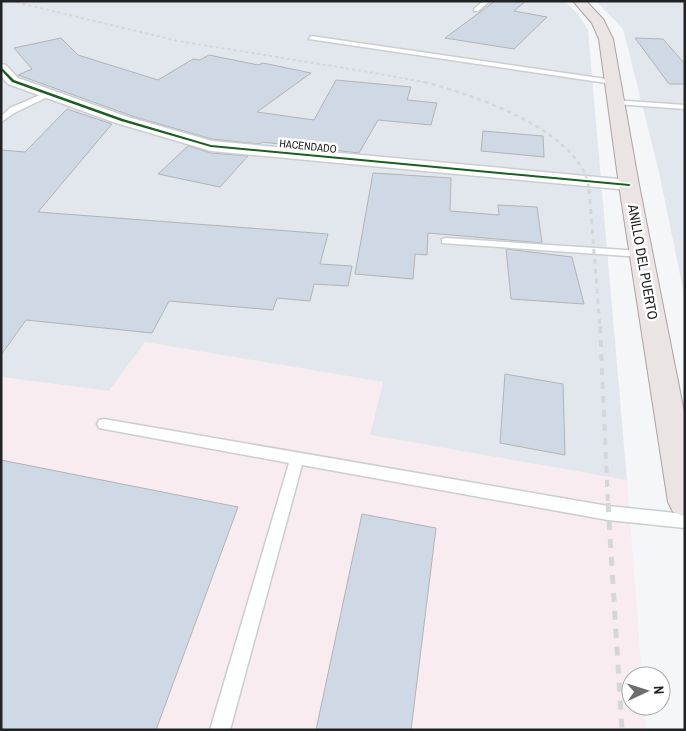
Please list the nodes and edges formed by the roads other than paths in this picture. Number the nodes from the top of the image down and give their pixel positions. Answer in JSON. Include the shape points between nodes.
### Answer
{"nodes":[{"id":1,"x":487,"y":1,"type":"edge"},
{"id":2,"x":580,"y":1,"type":"edge"},
{"id":3,"x":476,"y":10,"type":"dead end"},
{"id":4,"x":311,"y":38,"type":"dead end"},
{"id":5,"x":1,"y":68,"type":"edge"},
{"id":6,"x":615,"y":92,"type":"junction"},
{"id":7,"x":50,"y":94,"type":"junction"},
{"id":8,"x":682,"y":107,"type":"edge"},
{"id":9,"x":685,"y":115,"type":"edge"},
{"id":10,"x":1,"y":120,"type":"edge"},
{"id":11,"x":629,"y":185,"type":"junction"},
{"id":12,"x":446,"y":241,"type":"dead end"},
{"id":13,"x":641,"y":254,"type":"junction"},
{"id":14,"x":104,"y":424,"type":"dead end"},
{"id":15,"x":297,"y":459,"type":"junction"},
{"id":16,"x":685,"y":502,"type":"edge"},
{"id":17,"x":685,"y":521,"type":"edge"},
{"id":18,"x":220,"y":730,"type":"edge"}],
"edges":[{"from":1,"to":3,"type":"lane"},
{"from":2,"to":6,"type":"main road","name":"ANILLO DEL PUERTO","via":[[603,30]]},
{"from":4,"to":6,"type":"lane"},
{"from":5,"to":7,"type":"street","name":"HACENDADO","via":[[13,81]]},
{"from":6,"to":8,"type":"lane"},
{"from":6,"to":11,"type":"main road","name":"ANILLO DEL PUERTO"},
{"from":7,"to":10,"type":"lane","via":[[13,110]]},
{"from":7,"to":11,"type":"street","name":"HACENDADO","via":[[122,120],[211,146]]},
{"from":8,"to":9,"type":"lane"},
{"from":11,"to":13,"type":"main road","name":"ANILLO DEL PUERTO"},
{"from":12,"to":13,"type":"lane"},
{"from":13,"to":16,"type":"main road","name":"ANILLO DEL PUERTO"},
{"from":14,"to":15,"type":"lane"},
{"from":15,"to":17,"type":"lane","via":[[608,514]]},
{"from":15,"to":18,"type":"lane"}]}
